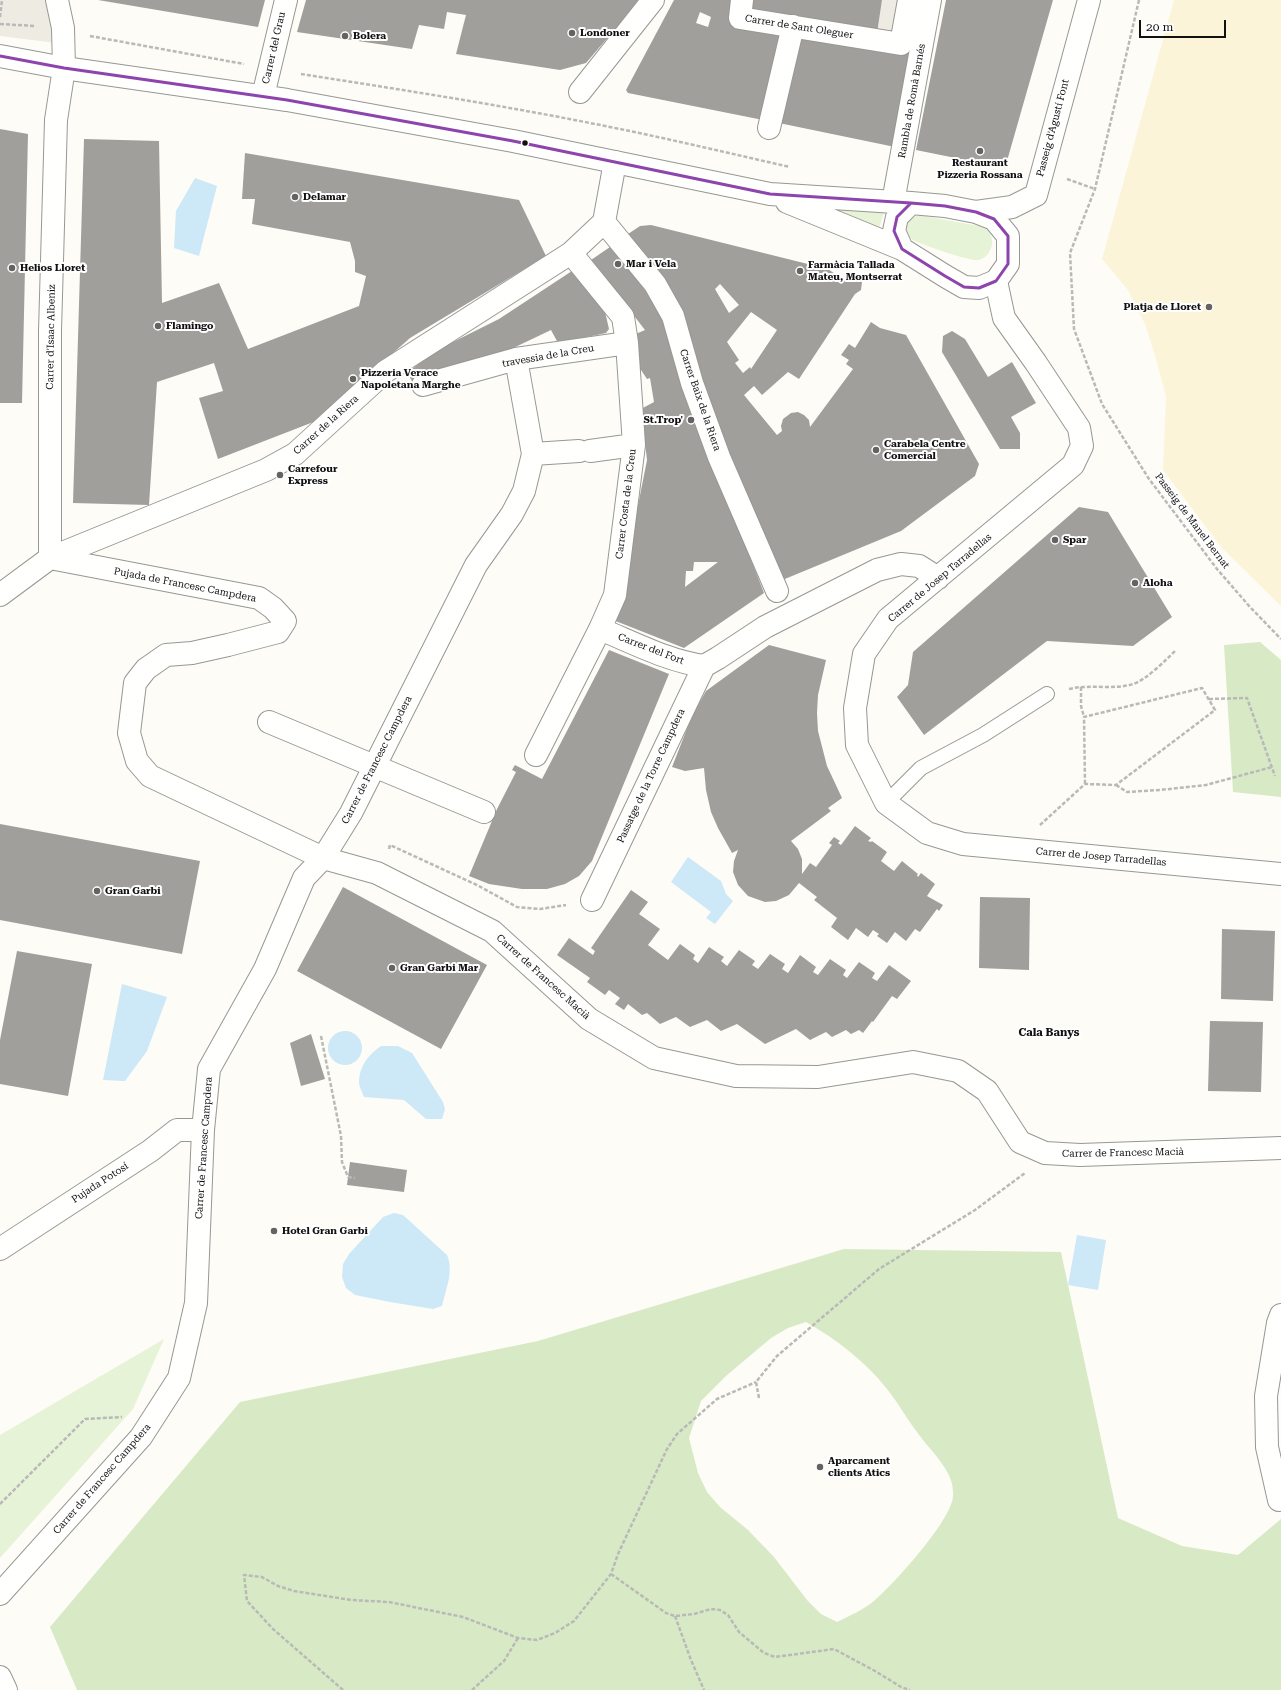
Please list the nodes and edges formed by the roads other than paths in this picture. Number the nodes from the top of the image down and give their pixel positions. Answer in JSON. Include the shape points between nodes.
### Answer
{"nodes":[{"id":1,"x":57,"y":0,"type":"edge"},
{"id":2,"x":286,"y":0,"type":"edge"},
{"id":3,"x":653,"y":0,"type":"edge"},
{"id":4,"x":742,"y":0,"type":"edge"},
{"id":5,"x":909,"y":0,"type":"edge"},
{"id":6,"x":930,"y":0,"type":"edge"},
{"id":7,"x":1089,"y":0,"type":"edge"},
{"id":8,"x":793,"y":26,"type":"junction"},
{"id":9,"x":0,"y":56,"type":"edge"},
{"id":10,"x":64,"y":68,"type":"junction"},
{"id":11,"x":580,"y":92,"type":"dead end"},
{"id":12,"x":263,"y":96,"type":"junction"},
{"id":13,"x":769,"y":128,"type":"dead end"},
{"id":14,"x":615,"y":162,"type":"junction"},
{"id":15,"x":770,"y":194,"type":"junction"},
{"id":16,"x":902,"y":203,"type":"junction"},
{"id":17,"x":976,"y":212,"type":"junction"},
{"id":18,"x":604,"y":222,"type":"junction"},
{"id":19,"x":902,"y":249,"type":"junction"},
{"id":20,"x":570,"y":253,"type":"junction"},
{"id":21,"x":996,"y":281,"type":"junction"},
{"id":22,"x":627,"y":343,"type":"junction"},
{"id":23,"x":516,"y":360,"type":"junction"},
{"id":24,"x":423,"y":385,"type":"dead end"},
{"id":25,"x":634,"y":445,"type":"junction"},
{"id":26,"x":533,"y":454,"type":"junction"},
{"id":27,"x":50,"y":558,"type":"junction"},
{"id":28,"x":938,"y":578,"type":"junction"},
{"id":29,"x":777,"y":591,"type":"dead end"},
{"id":30,"x":0,"y":595,"type":"edge"},
{"id":31,"x":600,"y":629,"type":"junction"},
{"id":32,"x":704,"y":666,"type":"junction"},
{"id":33,"x":1047,"y":694,"type":"road end"},
{"id":34,"x":269,"y":722,"type":"dead end"},
{"id":35,"x":536,"y":755,"type":"dead end"},
{"id":36,"x":375,"y":766,"type":"junction"},
{"id":37,"x":886,"y":803,"type":"junction"},
{"id":38,"x":484,"y":812,"type":"dead end"},
{"id":39,"x":323,"y":858,"type":"junction"},
{"id":40,"x":1281,"y":874,"type":"edge"},
{"id":41,"x":592,"y":900,"type":"road end"},
{"id":42,"x":204,"y":1130,"type":"junction"},
{"id":43,"x":1281,"y":1148,"type":"edge"},
{"id":44,"x":0,"y":1249,"type":"edge"},
{"id":45,"x":1281,"y":1315,"type":"edge"},
{"id":46,"x":1279,"y":1500,"type":"dead end"},
{"id":47,"x":0,"y":1594,"type":"edge"},
{"id":48,"x":0,"y":1677,"type":"edge"},
{"id":49,"x":6,"y":1690,"type":"edge"}],
"edges":[{"from":1,"to":10,"type":"street","name":"Carrer d'Isaac Albeniz","via":[[63,28]]},
{"from":2,"to":12,"type":"street","name":"Carrer del Grau"},
{"from":3,"to":11,"type":"street"},
{"from":4,"to":8,"type":"street","name":"Carrer de Sant Oleguer","via":[[740,18]]},
{"from":5,"to":8,"type":"street","name":"Carrer de Sant Oleguer","via":[[901,44]]},
{"from":6,"to":16,"type":"street","name":"Rambla de Romà Barnés"},
{"from":7,"to":17,"type":"street","name":"Passeig d'Agustí Font","via":[[1036,195],[1012,208]]},
{"from":8,"to":13,"type":"street"},
{"from":9,"to":10,"type":"street"},
{"from":10,"to":12,"type":"street"},
{"from":10,"to":27,"type":"street","name":"Carrer d'Isaac Albeniz","via":[[56,120],[54,167],[50,331]]},
{"from":12,"to":14,"type":"street","via":[[514,141]]},
{"from":14,"to":15,"type":"street"},
{"from":14,"to":18,"type":"street"},
{"from":15,"to":16,"type":"street"},
{"from":15,"to":19,"type":"street"},
{"from":16,"to":17,"type":"street","via":[[945,206]]},
{"from":16,"to":19,"type":"street","via":[[894,231]]},
{"from":17,"to":21,"type":"street","via":[[994,219],[1008,236],[1008,264]]},
{"from":18,"to":20,"type":"street","name":"Carrer de la Riera"},
{"from":18,"to":29,"type":"street","name":"Carrer Baix de la Riera","via":[[656,284],[673,316],[692,382],[719,457]]},
{"from":19,"to":21,"type":"street","via":[[964,287],[978,288]]},
{"from":20,"to":22,"type":"street","name":"Carrer Costa de la Creu","via":[[623,317]]},
{"from":20,"to":27,"type":"street","name":"Carrer de la Riera","via":[[386,371],[290,457],[266,470]]},
{"from":21,"to":28,"type":"street","name":"Carrer de Josep Tarradellas","via":[[1004,318],[1079,428],[1082,446],[1072,465]]},
{"from":22,"to":23,"type":"street","name":"travessia de la Creu"},
{"from":22,"to":25,"type":"street","name":"Carrer Costa de la Creu"},
{"from":23,"to":24,"type":"street","name":"travessia de la Creu"},
{"from":23,"to":26,"type":"street","name":"Carrer de Francesc Campdera"},
{"from":25,"to":26,"type":"street"},
{"from":25,"to":31,"type":"street","name":"Carrer Costa de la Creu","via":[[615,595]]},
{"from":26,"to":36,"type":"street","name":"Carrer de Francesc Campdera","via":[[524,491],[512,514],[476,565]]},
{"from":27,"to":30,"type":"street","name":"Carrer de la Riera"},
{"from":27,"to":39,"type":"street","name":"Pujada de Francesc Campdera","via":[[260,598],[285,621],[278,632],[192,653],[166,655],[146,669],[135,683],[129,734],[137,761],[150,776]]},
{"from":28,"to":32,"type":"street","via":[[919,566],[901,564],[877,570],[765,627]]},
{"from":28,"to":37,"type":"street","name":"Carrer de Josep Tarradellas","via":[[888,620],[864,654],[855,708],[857,745]]},
{"from":31,"to":32,"type":"street","name":"Carrer del Fort","via":[[674,659]]},
{"from":31,"to":35,"type":"street","name":"Carrer Costa de la Creu"},
{"from":32,"to":41,"type":"street","name":"Passatge de la Torre Campdera"},
{"from":33,"to":37,"type":"lane","via":[[983,735],[921,768]]},
{"from":34,"to":36,"type":"street"},
{"from":36,"to":38,"type":"street"},
{"from":36,"to":39,"type":"street","name":"Carrer de Francesc Campdera","via":[[351,814]]},
{"from":37,"to":40,"type":"street","name":"Carrer de Josep Tarradellas","via":[[926,833],[963,844]]},
{"from":39,"to":42,"type":"street","name":"Carrer de Francesc Campdera","via":[[304,878],[265,970],[209,1069]]},
{"from":39,"to":43,"type":"street","name":"Carrer de Francesc Macià","via":[[378,873],[492,931],[589,1019],[654,1058],[736,1076],[818,1077],[913,1062],[958,1071],[987,1091],[1020,1142],[1045,1153],[1080,1155]]},
{"from":42,"to":44,"type":"street","name":"Pujada Potosí","via":[[177,1130],[150,1151]]},
{"from":42,"to":47,"type":"street","name":"Carrer de Francesc Campdera","via":[[196,1303],[179,1378],[141,1437]]},
{"from":45,"to":46,"type":"street","via":[[1266,1396],[1267,1447]]},
{"from":48,"to":49,"type":"street"}]}
